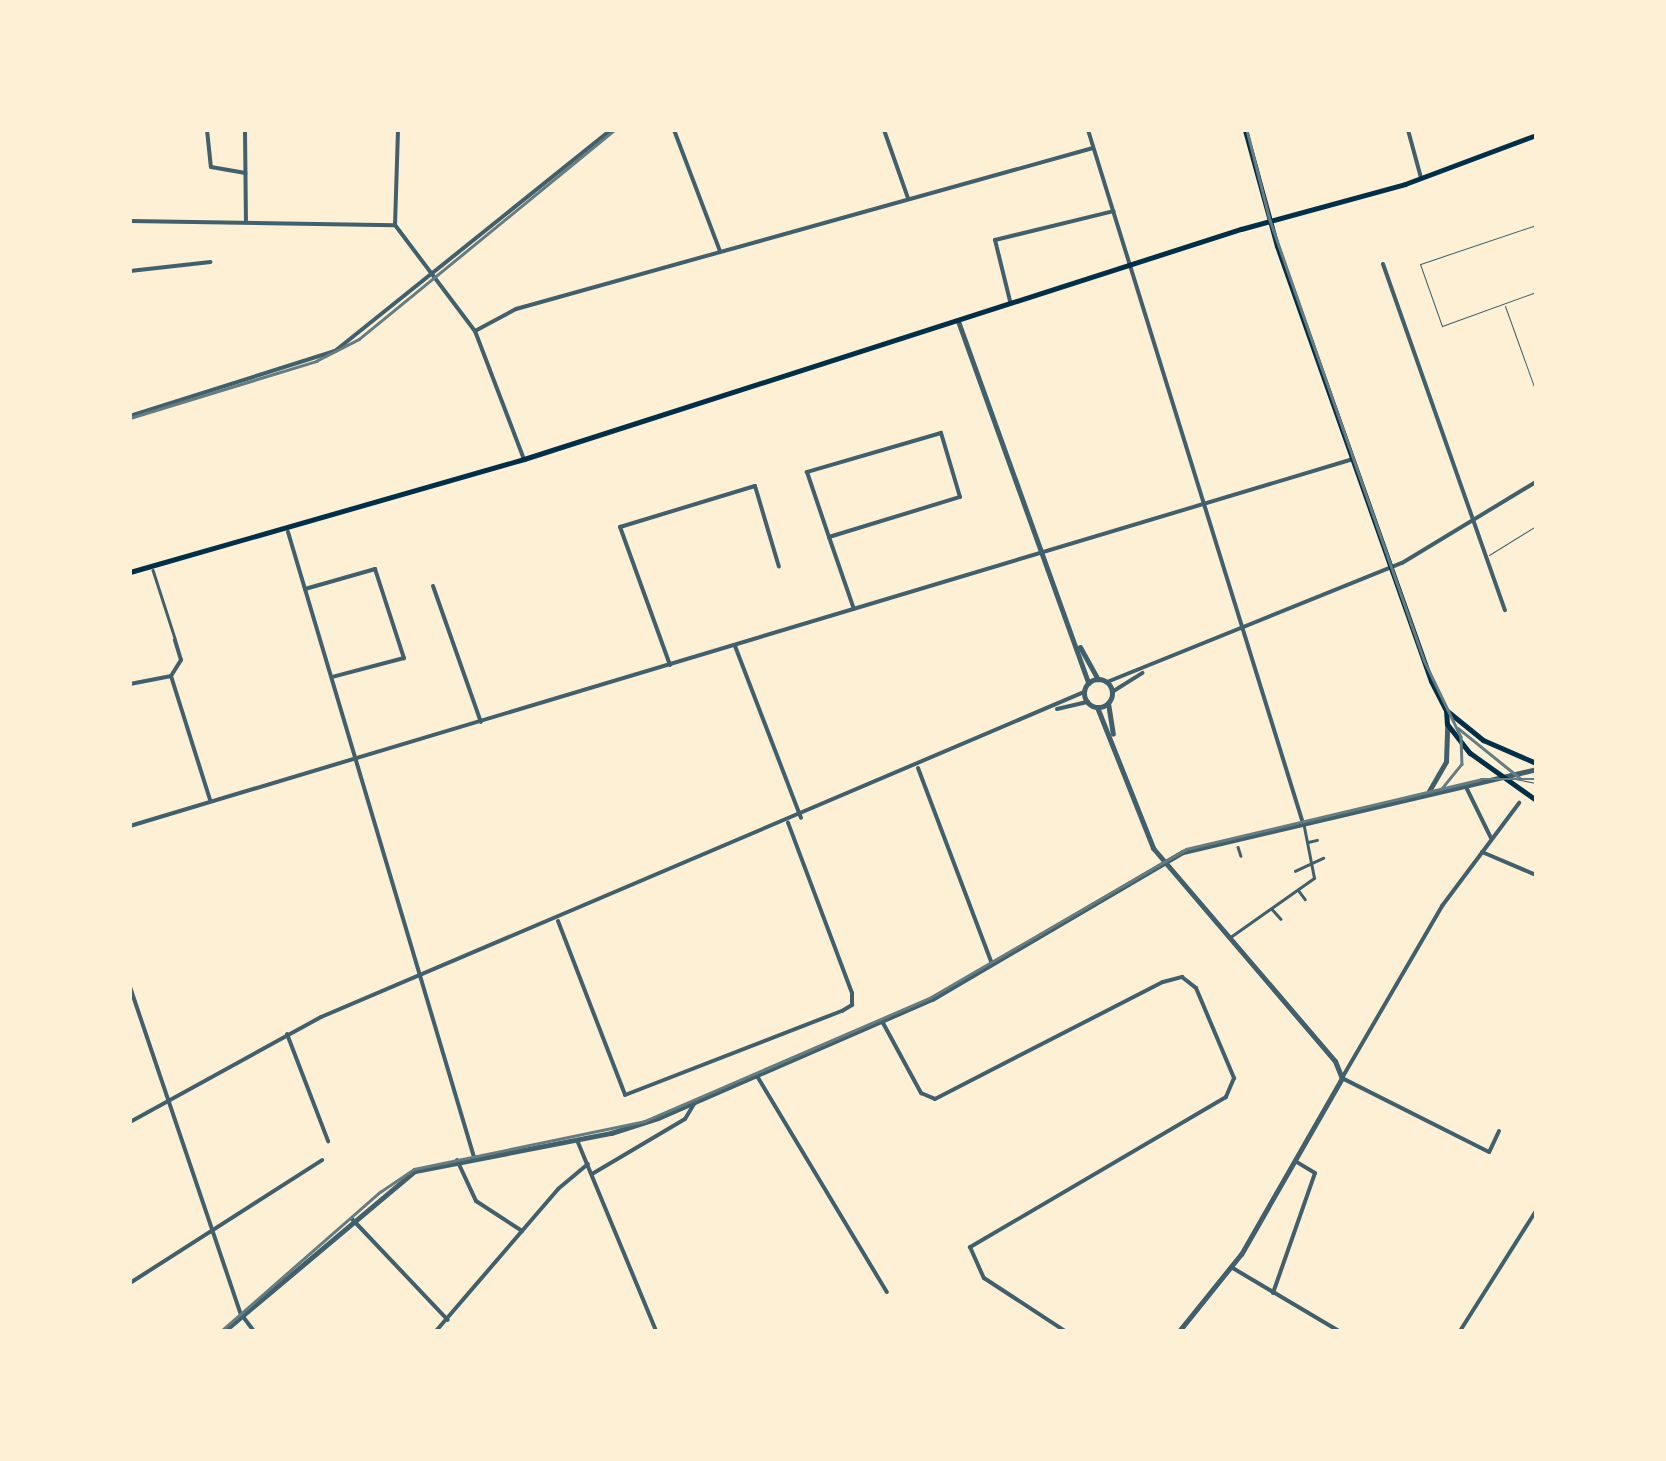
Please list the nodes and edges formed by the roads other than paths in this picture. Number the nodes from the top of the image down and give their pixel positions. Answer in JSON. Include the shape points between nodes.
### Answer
{"nodes":[{"id":1,"x":207,"y":130,"type":"edge"},
{"id":2,"x":245,"y":130,"type":"edge"},
{"id":3,"x":398,"y":130,"type":"edge"},
{"id":4,"x":611,"y":130,"type":"edge"},
{"id":5,"x":674,"y":130,"type":"edge"},
{"id":6,"x":884,"y":130,"type":"edge"},
{"id":7,"x":1088,"y":130,"type":"edge"},
{"id":8,"x":1246,"y":130,"type":"edge"},
{"id":9,"x":1408,"y":130,"type":"edge"},
{"id":10,"x":1536,"y":135,"type":"edge"},
{"id":11,"x":1094,"y":148,"type":"junction"},
{"id":12,"x":246,"y":173,"type":"junction"},
{"id":13,"x":1422,"y":179,"type":"junction"},
{"id":14,"x":908,"y":198,"type":"junction"},
{"id":15,"x":1114,"y":211,"type":"junction"},
{"id":16,"x":1268,"y":220,"type":"junction"},
{"id":17,"x":130,"y":221,"type":"edge"},
{"id":18,"x":246,"y":221,"type":"junction"},
{"id":19,"x":395,"y":225,"type":"junction"},
{"id":20,"x":1536,"y":225,"type":"edge"},
{"id":21,"x":720,"y":251,"type":"junction"},
{"id":22,"x":210,"y":262,"type":"dead end"},
{"id":23,"x":1132,"y":264,"type":"junction"},
{"id":24,"x":1382,"y":264,"type":"dead end"},
{"id":25,"x":130,"y":271,"type":"edge"},
{"id":26,"x":434,"y":275,"type":"junction"},
{"id":27,"x":1536,"y":292,"type":"edge"},
{"id":28,"x":1010,"y":303,"type":"junction"},
{"id":29,"x":1504,"y":303,"type":"junction"},
{"id":30,"x":958,"y":321,"type":"junction"},
{"id":31,"x":475,"y":331,"type":"junction"},
{"id":32,"x":1536,"y":392,"type":"edge"},
{"id":33,"x":130,"y":416,"type":"edge"},
{"id":34,"x":1353,"y":459,"type":"junction"},
{"id":35,"x":524,"y":460,"type":"junction"},
{"id":36,"x":1536,"y":482,"type":"edge"},
{"id":37,"x":1206,"y":502,"type":"junction"},
{"id":38,"x":1473,"y":520,"type":"junction"},
{"id":39,"x":1536,"y":526,"type":"edge"},
{"id":40,"x":288,"y":532,"type":"junction"},
{"id":41,"x":828,"y":537,"type":"junction"},
{"id":42,"x":1043,"y":553,"type":"junction"},
{"id":43,"x":1486,"y":556,"type":"junction"},
{"id":44,"x":779,"y":567,"type":"dead end"},
{"id":45,"x":1392,"y":568,"type":"junction"},
{"id":46,"x":153,"y":570,"type":"junction"},
{"id":47,"x":130,"y":572,"type":"edge"},
{"id":48,"x":432,"y":586,"type":"dead end"},
{"id":49,"x":305,"y":589,"type":"junction"},
{"id":50,"x":854,"y":609,"type":"junction"},
{"id":51,"x":1505,"y":610,"type":"dead end"},
{"id":52,"x":1247,"y":629,"type":"junction"},
{"id":53,"x":175,"y":640,"type":"joint"},
{"id":54,"x":1076,"y":640,"type":"junction"},
{"id":55,"x":736,"y":646,"type":"junction"},
{"id":56,"x":670,"y":665,"type":"junction"},
{"id":57,"x":1143,"y":673,"type":"junction"},
{"id":58,"x":171,"y":676,"type":"junction"},
{"id":59,"x":332,"y":678,"type":"junction"},
{"id":60,"x":1098,"y":679,"type":"junction"},
{"id":61,"x":1107,"y":682,"type":"junction"},
{"id":62,"x":1088,"y":683,"type":"junction"},
{"id":63,"x":130,"y":684,"type":"edge"},
{"id":64,"x":1084,"y":692,"type":"junction"},
{"id":65,"x":1112,"y":692,"type":"junction"},
{"id":66,"x":1088,"y":702,"type":"junction"},
{"id":67,"x":1108,"y":703,"type":"junction"},
{"id":68,"x":1097,"y":707,"type":"junction"},
{"id":69,"x":1058,"y":709,"type":"junction"},
{"id":70,"x":1446,"y":710,"type":"junction"},
{"id":71,"x":482,"y":722,"type":"junction"},
{"id":72,"x":1448,"y":724,"type":"junction"},
{"id":73,"x":1113,"y":736,"type":"junction"},
{"id":74,"x":355,"y":759,"type":"junction"},
{"id":75,"x":1536,"y":764,"type":"edge"},
{"id":76,"x":918,"y":768,"type":"junction"},
{"id":77,"x":1502,"y":777,"type":"junction"},
{"id":78,"x":1536,"y":783,"type":"edge"},
{"id":79,"x":1464,"y":784,"type":"junction"},
{"id":80,"x":1426,"y":793,"type":"junction"},
{"id":81,"x":1536,"y":800,"type":"edge"},
{"id":82,"x":210,"y":802,"type":"junction"},
{"id":83,"x":1519,"y":803,"type":"dead end"},
{"id":84,"x":801,"y":818,"type":"junction"},
{"id":85,"x":1302,"y":820,"type":"junction"},
{"id":86,"x":788,"y":823,"type":"junction"},
{"id":87,"x":130,"y":826,"type":"edge"},
{"id":88,"x":1491,"y":838,"type":"junction"},
{"id":89,"x":1317,"y":840,"type":"dead end"},
{"id":90,"x":1307,"y":842,"type":"junction"},
{"id":91,"x":1238,"y":847,"type":"dead end"},
{"id":92,"x":1482,"y":852,"type":"junction"},
{"id":93,"x":1242,"y":856,"type":"dead end"},
{"id":94,"x":1323,"y":858,"type":"dead end"},
{"id":95,"x":1162,"y":861,"type":"junction"},
{"id":96,"x":1311,"y":861,"type":"junction"},
{"id":97,"x":1294,"y":872,"type":"dead end"},
{"id":98,"x":1536,"y":875,"type":"edge"},
{"id":99,"x":1298,"y":890,"type":"junction"},
{"id":100,"x":1279,"y":894,"type":"dead end"},
{"id":101,"x":1305,"y":899,"type":"dead end"},
{"id":102,"x":1284,"y":900,"type":"junction"},
{"id":103,"x":1272,"y":908,"type":"junction"},
{"id":104,"x":557,"y":918,"type":"junction"},
{"id":105,"x":1281,"y":919,"type":"dead end"},
{"id":106,"x":1228,"y":939,"type":"junction"},
{"id":107,"x":992,"y":965,"type":"junction"},
{"id":108,"x":420,"y":975,"type":"junction"},
{"id":109,"x":130,"y":987,"type":"edge"},
{"id":110,"x":882,"y":1022,"type":"junction"},
{"id":111,"x":288,"y":1034,"type":"junction"},
{"id":112,"x":756,"y":1076,"type":"junction"},
{"id":113,"x":1342,"y":1078,"type":"junction"},
{"id":114,"x":169,"y":1100,"type":"junction"},
{"id":115,"x":696,"y":1102,"type":"junction"},
{"id":116,"x":130,"y":1122,"type":"edge"},
{"id":117,"x":1499,"y":1131,"type":"dead end"},
{"id":118,"x":577,"y":1140,"type":"junction"},
{"id":119,"x":328,"y":1142,"type":"dead end"},
{"id":120,"x":474,"y":1158,"type":"junction"},
{"id":121,"x":322,"y":1160,"type":"dead end"},
{"id":122,"x":457,"y":1160,"type":"junction"},
{"id":123,"x":1295,"y":1161,"type":"junction"},
{"id":124,"x":588,"y":1164,"type":"junction"},
{"id":125,"x":592,"y":1174,"type":"junction"},
{"id":126,"x":1536,"y":1211,"type":"edge"},
{"id":127,"x":352,"y":1219,"type":"junction"},
{"id":128,"x":211,"y":1226,"type":"junction"},
{"id":129,"x":523,"y":1231,"type":"junction"},
{"id":130,"x":1231,"y":1268,"type":"junction"},
{"id":131,"x":130,"y":1283,"type":"edge"},
{"id":132,"x":888,"y":1292,"type":"dead end"},
{"id":133,"x":1273,"y":1293,"type":"junction"},
{"id":134,"x":241,"y":1316,"type":"junction"},
{"id":135,"x":448,"y":1320,"type":"junction"},
{"id":136,"x":224,"y":1331,"type":"edge"},
{"id":137,"x":254,"y":1331,"type":"edge"},
{"id":138,"x":436,"y":1331,"type":"edge"},
{"id":139,"x":656,"y":1331,"type":"edge"},
{"id":140,"x":1065,"y":1331,"type":"edge"},
{"id":141,"x":1179,"y":1331,"type":"edge"},
{"id":142,"x":1339,"y":1331,"type":"edge"},
{"id":143,"x":1460,"y":1331,"type":"edge"}],
"edges":[{"from":1,"to":12,"type":"street","via":[[211,167]]},
{"from":2,"to":12,"type":"street"},
{"from":3,"to":19,"type":"street"},
{"from":4,"to":26,"type":"street"},
{"from":5,"to":21,"type":"street"},
{"from":6,"to":14,"type":"street"},
{"from":7,"to":11,"type":"street"},
{"from":8,"to":16,"type":"main road"},
{"from":9,"to":13,"type":"street"},
{"from":10,"to":13,"type":"main road"},
{"from":11,"to":14,"type":"street"},
{"from":11,"to":15,"type":"street"},
{"from":12,"to":18,"type":"street"},
{"from":13,"to":16,"type":"main road"},
{"from":14,"to":21,"type":"street"},
{"from":15,"to":23,"type":"street"},
{"from":15,"to":28,"type":"street","via":[[996,240]]},
{"from":16,"to":23,"type":"main road"},
{"from":16,"to":34,"type":"main road"},
{"from":17,"to":18,"type":"street"},
{"from":18,"to":19,"type":"street"},
{"from":19,"to":26,"type":"street"},
{"from":20,"to":29,"type":"lane","via":[[1420,264],[1442,326]]},
{"from":21,"to":31,"type":"street","via":[[516,309]]},
{"from":22,"to":25,"type":"street"},
{"from":23,"to":28,"type":"main road"},
{"from":23,"to":37,"type":"street"},
{"from":24,"to":38,"type":"street"},
{"from":26,"to":31,"type":"street"},
{"from":26,"to":33,"type":"street","via":[[335,351]]},
{"from":27,"to":29,"type":"lane"},
{"from":28,"to":30,"type":"main road"},
{"from":29,"to":32,"type":"lane"},
{"from":30,"to":35,"type":"main road"},
{"from":30,"to":42,"type":"street"},
{"from":31,"to":35,"type":"street"},
{"from":34,"to":37,"type":"street"},
{"from":34,"to":45,"type":"main road"},
{"from":35,"to":40,"type":"main road"},
{"from":36,"to":38,"type":"street"},
{"from":37,"to":42,"type":"street"},
{"from":37,"to":52,"type":"street"},
{"from":38,"to":43,"type":"street"},
{"from":38,"to":45,"type":"street"},
{"from":39,"to":43,"type":"lane"},
{"from":40,"to":46,"type":"main road"},
{"from":40,"to":49,"type":"street"},
{"from":41,"to":41,"type":"street","via":[[807,472],[941,433],[960,497]]},
{"from":41,"to":50,"type":"street"},
{"from":42,"to":50,"type":"street"},
{"from":42,"to":54,"type":"street"},
{"from":43,"to":51,"type":"street"},
{"from":44,"to":56,"type":"street","via":[[755,486],[620,527]]},
{"from":45,"to":52,"type":"street"},
{"from":45,"to":70,"type":"main road"},
{"from":46,"to":47,"type":"main road"},
{"from":46,"to":53,"type":"street"},
{"from":48,"to":71,"type":"street"},
{"from":49,"to":59,"type":"street"},
{"from":49,"to":59,"type":"street","via":[[375,569],[404,658]]},
{"from":50,"to":55,"type":"street"},
{"from":52,"to":57,"type":"street"},
{"from":52,"to":85,"type":"street"},
{"from":53,"to":58,"type":"street","via":[[181,660]]},
{"from":54,"to":60,"type":"street"},
{"from":54,"to":62,"type":"street"},
{"from":55,"to":56,"type":"street"},
{"from":55,"to":84,"type":"street"},
{"from":56,"to":71,"type":"street"},
{"from":57,"to":61,"type":"street"},
{"from":57,"to":65,"type":"street"},
{"from":58,"to":63,"type":"street"},
{"from":58,"to":82,"type":"street"},
{"from":59,"to":74,"type":"street"},
{"from":60,"to":61,"type":"street"},
{"from":60,"to":62,"type":"street"},
{"from":61,"to":65,"type":"street"},
{"from":62,"to":64,"type":"street"},
{"from":64,"to":66,"type":"street"},
{"from":64,"to":69,"type":"street"},
{"from":65,"to":67,"type":"street"},
{"from":66,"to":68,"type":"street"},
{"from":66,"to":69,"type":"street"},
{"from":67,"to":68,"type":"street"},
{"from":67,"to":73,"type":"street"},
{"from":68,"to":73,"type":"street"},
{"from":69,"to":76,"type":"street"},
{"from":70,"to":72,"type":"main road"},
{"from":70,"to":75,"type":"main road","via":[[1499,750]]},
{"from":71,"to":74,"type":"street"},
{"from":72,"to":77,"type":"main road","via":[[1470,753]]},
{"from":72,"to":80,"type":"street","via":[[1444,765]]},
{"from":73,"to":95,"type":"street"},
{"from":74,"to":82,"type":"street"},
{"from":74,"to":108,"type":"street"},
{"from":75,"to":77,"type":"street"},
{"from":76,"to":84,"type":"street"},
{"from":76,"to":107,"type":"street"},
{"from":77,"to":78,"type":"lane"},
{"from":77,"to":79,"type":"street"},
{"from":77,"to":81,"type":"main road"},
{"from":79,"to":80,"type":"street"},
{"from":79,"to":88,"type":"street"},
{"from":80,"to":85,"type":"street"},
{"from":82,"to":87,"type":"street"},
{"from":83,"to":88,"type":"street"},
{"from":84,"to":86,"type":"street"},
{"from":85,"to":90,"type":"street"},
{"from":85,"to":95,"type":"street"},
{"from":86,"to":104,"type":"street"},
{"from":86,"to":104,"type":"street","via":[[852,1005],[625,1094]]},
{"from":88,"to":92,"type":"street"},
{"from":89,"to":90,"type":"street"},
{"from":90,"to":96,"type":"street"},
{"from":91,"to":93,"type":"street"},
{"from":92,"to":98,"type":"street"},
{"from":92,"to":113,"type":"street","via":[[1442,906]]},
{"from":94,"to":96,"type":"street"},
{"from":95,"to":106,"type":"street"},
{"from":95,"to":107,"type":"street"},
{"from":96,"to":97,"type":"street"},
{"from":96,"to":99,"type":"street","via":[[1314,878]]},
{"from":99,"to":101,"type":"street"},
{"from":99,"to":102,"type":"street"},
{"from":100,"to":102,"type":"street"},
{"from":102,"to":103,"type":"street"},
{"from":103,"to":105,"type":"street"},
{"from":103,"to":106,"type":"street"},
{"from":104,"to":108,"type":"street"},
{"from":106,"to":113,"type":"street"},
{"from":107,"to":110,"type":"street"},
{"from":108,"to":111,"type":"street"},
{"from":108,"to":120,"type":"street"},
{"from":109,"to":114,"type":"street"},
{"from":110,"to":112,"type":"street"},
{"from":110,"to":140,"type":"street","via":[[921,1093],[935,1099],[1182,977],[1196,988],[1234,1078],[1226,1097],[970,1247],[984,1278]]},
{"from":111,"to":114,"type":"street"},
{"from":111,"to":119,"type":"street"},
{"from":112,"to":115,"type":"street"},
{"from":112,"to":132,"type":"street"},
{"from":113,"to":117,"type":"street","via":[[1489,1152]]},
{"from":113,"to":123,"type":"street"},
{"from":114,"to":116,"type":"street"},
{"from":114,"to":128,"type":"street"},
{"from":115,"to":118,"type":"street","via":[[632,1128]]},
{"from":115,"to":125,"type":"street","via":[[684,1119]]},
{"from":118,"to":120,"type":"street"},
{"from":118,"to":124,"type":"street"},
{"from":120,"to":122,"type":"street"},
{"from":121,"to":128,"type":"street"},
{"from":122,"to":127,"type":"street","via":[[406,1176]]},
{"from":122,"to":129,"type":"street","via":[[476,1201]]},
{"from":123,"to":130,"type":"street"},
{"from":123,"to":133,"type":"street","via":[[1315,1172]]},
{"from":124,"to":125,"type":"street"},
{"from":124,"to":129,"type":"street"},
{"from":125,"to":139,"type":"street"},
{"from":126,"to":143,"type":"street"},
{"from":127,"to":134,"type":"street"},
{"from":127,"to":135,"type":"street"},
{"from":128,"to":131,"type":"street"},
{"from":128,"to":134,"type":"street"},
{"from":129,"to":135,"type":"street"},
{"from":130,"to":133,"type":"street"},
{"from":130,"to":141,"type":"street"},
{"from":133,"to":142,"type":"street"},
{"from":134,"to":136,"type":"street"},
{"from":134,"to":137,"type":"street"},
{"from":135,"to":138,"type":"street"}]}
